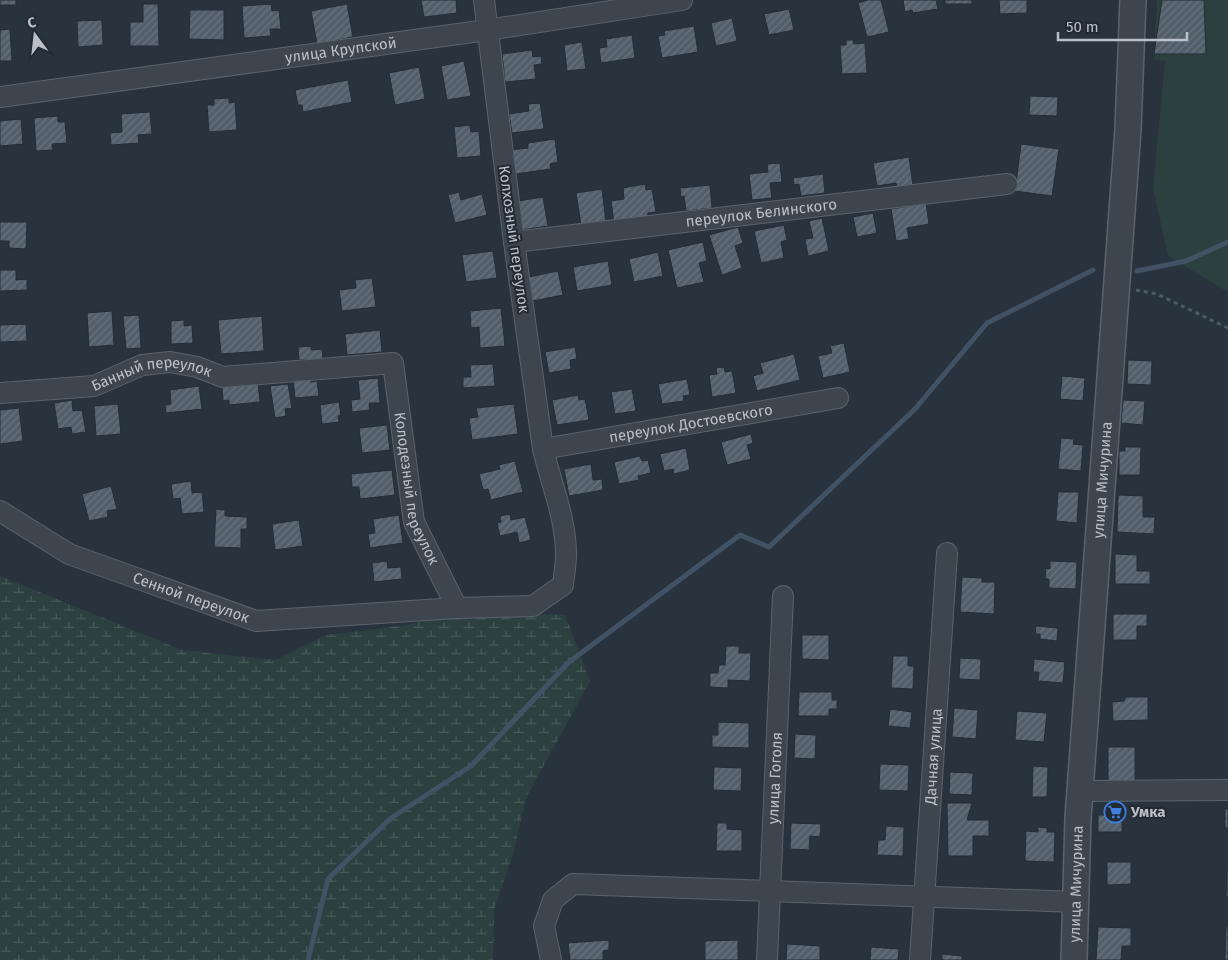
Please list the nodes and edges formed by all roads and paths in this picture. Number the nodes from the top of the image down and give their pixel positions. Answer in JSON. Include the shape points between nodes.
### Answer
{"nodes":[{"id":1,"x":484,"y":0,"type":"edge"},
{"id":2,"x":682,"y":0,"type":"edge"},
{"id":3,"x":1133,"y":0,"type":"edge"},
{"id":4,"x":487,"y":30,"type":"junction"},
{"id":5,"x":0,"y":97,"type":"edge"},
{"id":6,"x":1007,"y":184,"type":"dead end"},
{"id":7,"x":514,"y":242,"type":"junction"},
{"id":8,"x":1117,"y":286,"type":"junction"},
{"id":9,"x":1228,"y":328,"type":"edge"},
{"id":10,"x":393,"y":363,"type":"joint"},
{"id":11,"x":0,"y":393,"type":"edge"},
{"id":12,"x":838,"y":398,"type":"dead end"},
{"id":13,"x":543,"y":449,"type":"junction"},
{"id":14,"x":549,"y":477,"type":"joint"},
{"id":15,"x":0,"y":511,"type":"edge"},
{"id":16,"x":947,"y":553,"type":"dead end"},
{"id":17,"x":783,"y":596,"type":"dead end"},
{"id":18,"x":457,"y":608,"type":"junction"},
{"id":19,"x":1228,"y":790,"type":"edge"},
{"id":20,"x":1080,"y":791,"type":"junction"},
{"id":21,"x":770,"y":891,"type":"junction"},
{"id":22,"x":924,"y":896,"type":"junction"},
{"id":23,"x":1076,"y":902,"type":"junction"},
{"id":24,"x":551,"y":960,"type":"edge"},
{"id":25,"x":767,"y":960,"type":"edge"},
{"id":26,"x":920,"y":960,"type":"edge"},
{"id":27,"x":1074,"y":960,"type":"edge"}],
"edges":[{"from":1,"to":4,"type":"street","name":"Колхозный переулок"},
{"from":2,"to":4,"type":"street","name":"улица Крупской"},
{"from":3,"to":8,"type":"street","name":"улица Мичурина"},
{"from":4,"to":5,"type":"street","name":"улица Крупской"},
{"from":4,"to":7,"type":"street","name":"Колхозный переулок"},
{"from":6,"to":7,"type":"street","name":"переулок Белинского"},
{"from":7,"to":13,"type":"street","name":"Колхозный переулок"},
{"from":8,"to":9,"type":"path","via":[[1157,294]]},
{"from":8,"to":20,"type":"street","name":"улица Мичурина"},
{"from":10,"to":11,"type":"street","name":"Банный переулок","via":[[223,377],[197,367],[170,362],[142,365],[94,386]]},
{"from":10,"to":18,"type":"street","name":"Колодезный переулок","via":[[414,522]]},
{"from":12,"to":13,"type":"street","name":"переулок Достоевского"},
{"from":13,"to":14,"type":"street","name":"Колхозный переулок"},
{"from":14,"to":18,"type":"street","name":"Сенной переулок","via":[[563,523],[566,555],[563,585],[533,606]]},
{"from":15,"to":18,"type":"street","name":"Сенной переулок","via":[[69,554],[256,621]]},
{"from":16,"to":22,"type":"street","name":"Дачная улица"},
{"from":17,"to":21,"type":"street","name":"улица Гоголя"},
{"from":19,"to":20,"type":"street"},
{"from":20,"to":23,"type":"street","name":"улица Мичурина"},
{"from":21,"to":22,"type":"street"},
{"from":21,"to":24,"type":"street","via":[[573,884],[553,900],[544,926]]},
{"from":21,"to":25,"type":"street","name":"улица Гоголя"},
{"from":22,"to":23,"type":"street"},
{"from":22,"to":26,"type":"street","name":"Дачная улица"},
{"from":23,"to":27,"type":"street","name":"улица Мичурина"}]}
